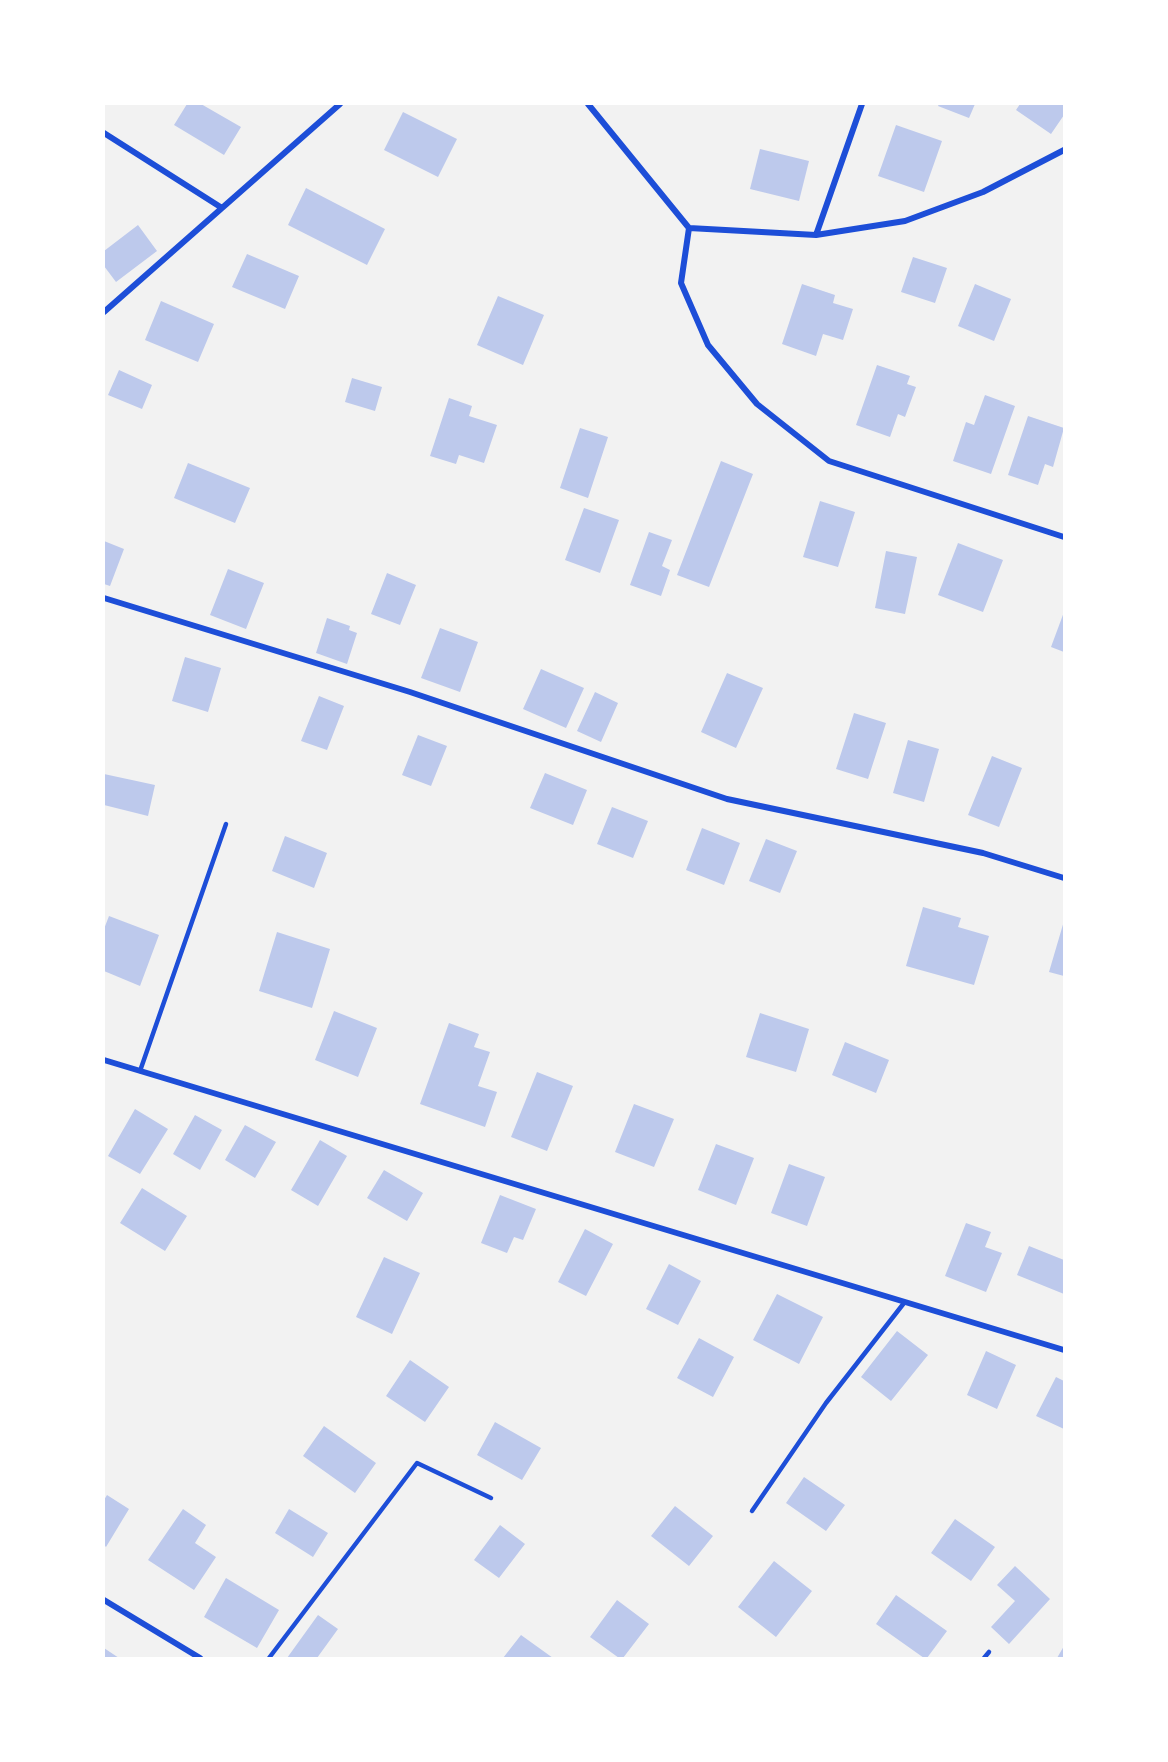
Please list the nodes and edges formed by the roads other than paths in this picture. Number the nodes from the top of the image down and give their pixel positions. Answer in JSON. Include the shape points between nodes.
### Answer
{"nodes":[{"id":1,"x":340,"y":104,"type":"edge"},
{"id":2,"x":588,"y":104,"type":"edge"},
{"id":3,"x":862,"y":104,"type":"edge"},
{"id":4,"x":104,"y":133,"type":"edge"},
{"id":5,"x":1065,"y":150,"type":"edge"},
{"id":6,"x":222,"y":208,"type":"junction"},
{"id":7,"x":689,"y":228,"type":"junction"},
{"id":8,"x":816,"y":235,"type":"junction"},
{"id":9,"x":104,"y":312,"type":"edge"},
{"id":10,"x":1065,"y":537,"type":"edge"},
{"id":11,"x":104,"y":598,"type":"edge"},
{"id":12,"x":226,"y":824,"type":"dead end"},
{"id":13,"x":1065,"y":878,"type":"edge"},
{"id":14,"x":104,"y":1060,"type":"edge"},
{"id":15,"x":140,"y":1071,"type":"junction"},
{"id":16,"x":904,"y":1303,"type":"junction"},
{"id":17,"x":1065,"y":1350,"type":"edge"},
{"id":18,"x":491,"y":1498,"type":"dead end"},
{"id":19,"x":752,"y":1511,"type":"dead end"},
{"id":20,"x":104,"y":1600,"type":"edge"},
{"id":21,"x":989,"y":1652,"type":"dead end"},
{"id":22,"x":200,"y":1659,"type":"edge"},
{"id":23,"x":269,"y":1659,"type":"edge"},
{"id":24,"x":984,"y":1659,"type":"edge"}],
"edges":[{"from":1,"to":6,"type":"street"},
{"from":2,"to":7,"type":"street"},
{"from":3,"to":8,"type":"street"},
{"from":4,"to":6,"type":"street"},
{"from":5,"to":8,"type":"street","via":[[983,192],[905,221]]},
{"from":6,"to":9,"type":"street"},
{"from":7,"to":8,"type":"street"},
{"from":7,"to":10,"type":"street","via":[[681,283],[708,345],[757,404],[829,461]]},
{"from":11,"to":13,"type":"street","via":[[410,692],[727,799],[982,854]]},
{"from":12,"to":15,"type":"lane"},
{"from":14,"to":15,"type":"street"},
{"from":15,"to":16,"type":"street"},
{"from":16,"to":17,"type":"street"},
{"from":16,"to":19,"type":"lane","via":[[826,1403]]},
{"from":18,"to":23,"type":"lane","via":[[417,1463]]},
{"from":20,"to":22,"type":"street"},
{"from":21,"to":24,"type":"lane"}]}
